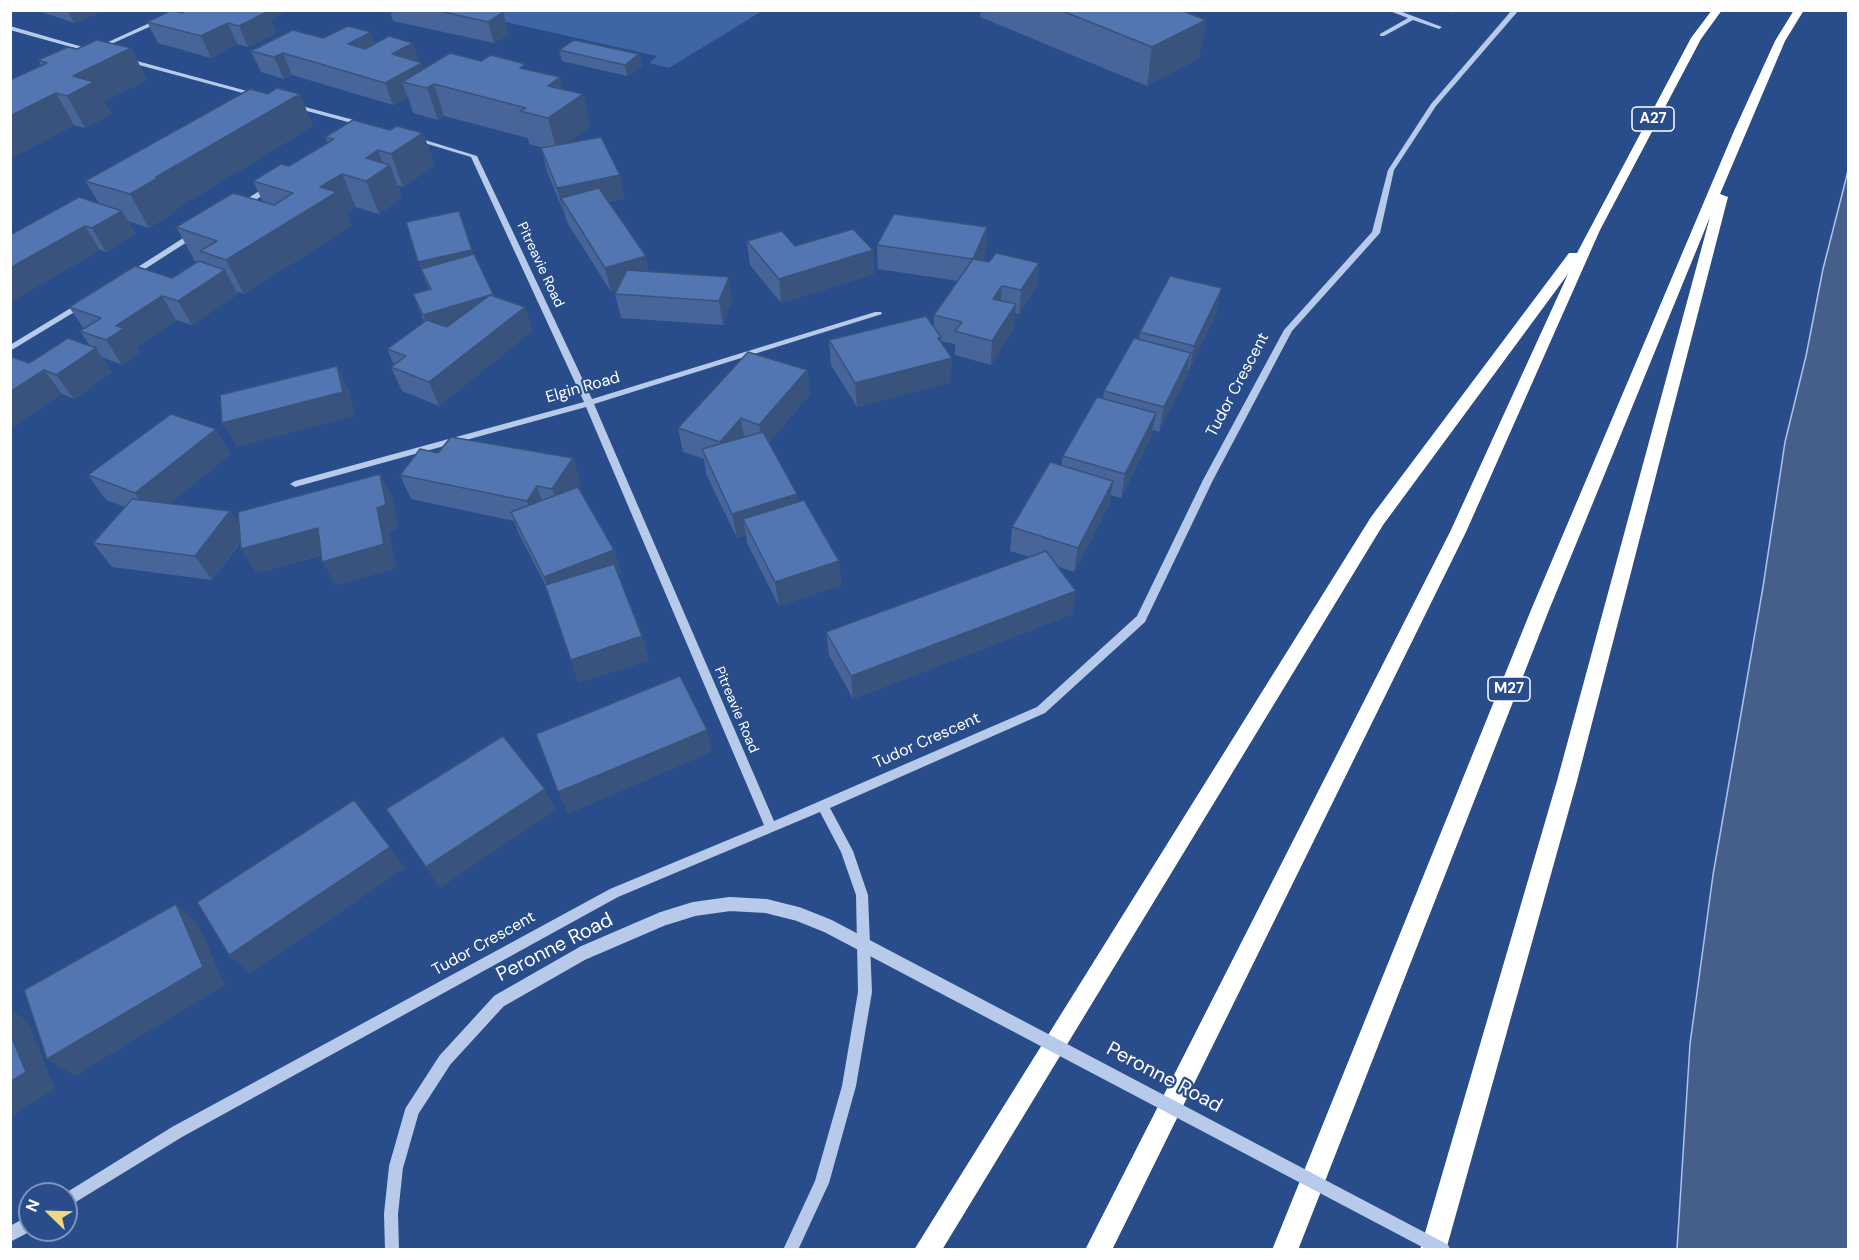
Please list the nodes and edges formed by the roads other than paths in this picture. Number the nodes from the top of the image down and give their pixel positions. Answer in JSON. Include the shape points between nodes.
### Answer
{"nodes":[{"id":1,"x":184,"y":10,"type":"edge"},
{"id":2,"x":1390,"y":10,"type":"edge"},
{"id":3,"x":1516,"y":10,"type":"edge"},
{"id":4,"x":1716,"y":10,"type":"edge"},
{"id":5,"x":1799,"y":10,"type":"edge"},
{"id":6,"x":1412,"y":18,"type":"junction"},
{"id":7,"x":1439,"y":27,"type":"dead end"},
{"id":8,"x":10,"y":28,"type":"edge"},
{"id":9,"x":1382,"y":35,"type":"dead end"},
{"id":10,"x":92,"y":51,"type":"junction"},
{"id":11,"x":103,"y":54,"type":"edge"},
{"id":12,"x":81,"y":56,"type":"edge"},
{"id":13,"x":115,"y":57,"type":"edge"},
{"id":14,"x":265,"y":98,"type":"edge"},
{"id":15,"x":289,"y":104,"type":"dead end"},
{"id":16,"x":1740,"y":131,"type":"junction"},
{"id":17,"x":360,"y":132,"type":"edge"},
{"id":18,"x":401,"y":135,"type":"edge"},
{"id":19,"x":280,"y":182,"type":"edge"},
{"id":20,"x":230,"y":213,"type":"edge"},
{"id":21,"x":1594,"y":230,"type":"junction"},
{"id":22,"x":200,"y":231,"type":"edge"},
{"id":23,"x":120,"y":281,"type":"edge"},
{"id":24,"x":90,"y":299,"type":"edge"},
{"id":25,"x":878,"y":314,"type":"dead end"},
{"id":26,"x":10,"y":349,"type":"edge"},
{"id":27,"x":589,"y":403,"type":"junction"},
{"id":28,"x":295,"y":484,"type":"dead end"},
{"id":29,"x":823,"y":806,"type":"junction"},
{"id":30,"x":771,"y":826,"type":"junction"},
{"id":31,"x":78,"y":1194,"type":"edge"},
{"id":32,"x":392,"y":1250,"type":"edge"},
{"id":33,"x":790,"y":1250,"type":"edge"},
{"id":34,"x":927,"y":1250,"type":"edge"},
{"id":35,"x":1098,"y":1250,"type":"edge"},
{"id":36,"x":1285,"y":1250,"type":"edge"},
{"id":37,"x":1433,"y":1250,"type":"edge"},
{"id":38,"x":1443,"y":1250,"type":"edge"}],
"edges":[{"from":1,"to":10,"type":"street"},
{"from":2,"to":6,"type":"street"},
{"from":3,"to":29,"type":"street","name":"Tudor Crescent","via":[[1433,105],[1391,170],[1376,233],[1288,330],[1208,480],[1141,619],[1041,710]]},
{"from":4,"to":21,"type":"highway","number":"A27","via":[[1696,38]]},
{"from":5,"to":16,"type":"highway","via":[[1780,41]]},
{"from":6,"to":7,"type":"street"},
{"from":6,"to":9,"type":"street"},
{"from":8,"to":10,"type":"street"},
{"from":10,"to":11,"type":"street"},
{"from":10,"to":12,"type":"street"},
{"from":13,"to":14,"type":"street"},
{"from":15,"to":17,"type":"street","via":[[370,126]]},
{"from":16,"to":36,"type":"highway","number":"M27","via":[[1540,610]]},
{"from":16,"to":37,"type":"highway","via":[[1567,781]]},
{"from":18,"to":27,"type":"street","name":"Pitreavie Road","via":[[474,156]]},
{"from":19,"to":20,"type":"street"},
{"from":21,"to":34,"type":"highway","via":[[1377,520]]},
{"from":21,"to":35,"type":"highway","via":[[1458,532]]},
{"from":22,"to":23,"type":"street"},
{"from":24,"to":26,"type":"street"},
{"from":25,"to":27,"type":"street","name":"Elgin Road"},
{"from":27,"to":28,"type":"street","name":"Elgin Road"},
{"from":27,"to":30,"type":"street","name":"Pitreavie Road"},
{"from":29,"to":30,"type":"street","name":"Tudor Crescent"},
{"from":29,"to":33,"type":"street","via":[[847,851],[862,895],[865,992],[849,1086],[822,1183]]},
{"from":30,"to":31,"type":"street","name":"Tudor Crescent","via":[[614,893],[177,1132]]},
{"from":32,"to":38,"type":"street","name":"Peronne Road","bridge":true,"via":[[396,1167],[412,1110],[446,1060],[499,1001],[583,953],[662,919],[730,904],[766,906],[828,926]]}]}
